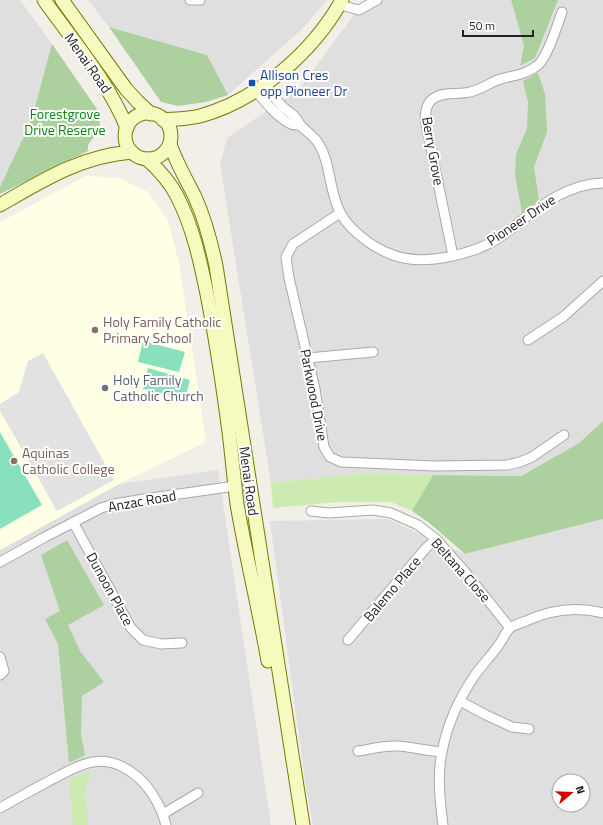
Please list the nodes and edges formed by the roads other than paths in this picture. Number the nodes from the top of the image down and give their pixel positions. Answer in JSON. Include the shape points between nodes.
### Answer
{"nodes":[{"id":1,"x":44,"y":0,"type":"edge"},
{"id":2,"x":62,"y":0,"type":"edge"},
{"id":3,"x":190,"y":0,"type":"edge"},
{"id":4,"x":200,"y":0,"type":"edge"},
{"id":5,"x":377,"y":0,"type":"edge"},
{"id":6,"x":341,"y":2,"type":"edge"},
{"id":7,"x":562,"y":12,"type":"dead end"},
{"id":8,"x":261,"y":88,"type":"junction"},
{"id":9,"x":151,"y":114,"type":"junction"},
{"id":10,"x":200,"y":116,"type":"junction"},
{"id":11,"x":163,"y":120,"type":"junction"},
{"id":12,"x":126,"y":132,"type":"junction"},
{"id":13,"x":170,"y":140,"type":"junction"},
{"id":14,"x":132,"y":152,"type":"junction"},
{"id":15,"x":100,"y":157,"type":"junction"},
{"id":16,"x":147,"y":159,"type":"junction"},
{"id":17,"x":603,"y":183,"type":"edge"},
{"id":18,"x":0,"y":205,"type":"edge"},
{"id":19,"x":340,"y":212,"type":"junction"},
{"id":20,"x":453,"y":256,"type":"junction"},
{"id":21,"x":603,"y":281,"type":"edge"},
{"id":22,"x":528,"y":340,"type":"dead end"},
{"id":23,"x":373,"y":352,"type":"dead end"},
{"id":24,"x":308,"y":358,"type":"junction"},
{"id":25,"x":564,"y":435,"type":"dead end"},
{"id":26,"x":250,"y":484,"type":"junction"},
{"id":27,"x":235,"y":486,"type":"junction"},
{"id":28,"x":311,"y":510,"type":"dead end"},
{"id":29,"x":73,"y":522,"type":"junction"},
{"id":30,"x":436,"y":539,"type":"junction"},
{"id":31,"x":0,"y":562,"type":"edge"},
{"id":32,"x":603,"y":613,"type":"edge"},
{"id":33,"x":510,"y":628,"type":"junction"},
{"id":34,"x":348,"y":640,"type":"dead end"},
{"id":35,"x":182,"y":643,"type":"dead end"},
{"id":36,"x":0,"y":657,"type":"edge"},
{"id":37,"x":0,"y":675,"type":"edge"},
{"id":38,"x":460,"y":701,"type":"junction"},
{"id":39,"x":529,"y":729,"type":"dead end"},
{"id":40,"x":358,"y":751,"type":"dead end"},
{"id":41,"x":442,"y":752,"type":"junction"},
{"id":42,"x":198,"y":793,"type":"dead end"},
{"id":43,"x":0,"y":808,"type":"edge"},
{"id":44,"x":162,"y":814,"type":"junction"},
{"id":45,"x":166,"y":825,"type":"edge"},
{"id":46,"x":294,"y":825,"type":"edge"},
{"id":47,"x":303,"y":825,"type":"edge"},
{"id":48,"x":444,"y":825,"type":"edge"}],
"edges":[{"from":1,"to":12,"type":"main road","name":"Menai Road","via":[[102,80],[118,107]]},
{"from":2,"to":9,"type":"main road","name":"Menai Road","via":[[126,89]]},
{"from":3,"to":4,"type":"street"},
{"from":5,"to":6,"type":"street","via":[[359,10]]},
{"from":6,"to":8,"type":"main road","via":[[310,44]]},
{"from":7,"to":20,"type":"street","name":"Berry Grove","via":[[553,39],[539,64],[528,72],[470,92],[434,97],[426,106],[425,119]]},
{"from":8,"to":10,"type":"main road","via":[[240,100]]},
{"from":8,"to":19,"type":"street","name":"Pioneer Drive","via":[[296,118],[321,148],[333,196]]},
{"from":9,"to":11,"type":"main road","via":[[160,116]]},
{"from":9,"to":12,"type":"main road","via":[[132,120]]},
{"from":10,"to":11,"type":"main road"},
{"from":10,"to":13,"type":"main road"},
{"from":11,"to":13,"type":"main road","via":[[170,128]]},
{"from":12,"to":14,"type":"main road","via":[[128,148]]},
{"from":12,"to":15,"type":"main road"},
{"from":13,"to":16,"type":"main road","via":[[161,155]]},
{"from":13,"to":26,"type":"main road","name":"Menai Road","via":[[175,158],[207,227],[216,266]]},
{"from":14,"to":15,"type":"main road"},
{"from":14,"to":16,"type":"main road","via":[[139,158]]},
{"from":15,"to":18,"type":"main road","via":[[54,174]]},
{"from":16,"to":27,"type":"main road","name":"Menai Road","via":[[164,176],[177,195],[198,249],[213,326]]},
{"from":17,"to":20,"type":"street","name":"Pioneer Drive","via":[[573,188],[553,197],[492,242]]},
{"from":19,"to":20,"type":"street","name":"Pioneer Drive","via":[[365,240],[394,256],[419,260]]},
{"from":19,"to":24,"type":"street","name":"Parkwood Drive","via":[[293,244],[286,257]]},
{"from":21,"to":22,"type":"street","via":[[563,316]]},
{"from":23,"to":24,"type":"street"},
{"from":24,"to":25,"type":"street","name":"Parkwood Drive","via":[[324,447],[330,457],[341,462],[435,466],[507,465],[532,457]]},
{"from":26,"to":27,"type":"main road","name":"Anzac Road"},
{"from":26,"to":47,"type":"main road","name":"Menai Road"},
{"from":27,"to":29,"type":"street","name":"Anzac Road","via":[[114,504]]},
{"from":27,"to":46,"type":"main road","name":"Menai Road","via":[[270,669]]},
{"from":28,"to":30,"type":"street","name":"Beltana Close","via":[[329,513],[373,510],[391,513],[418,525]]},
{"from":29,"to":31,"type":"street","name":"Anzac Road"},
{"from":29,"to":35,"type":"street","name":"Dunoon Place","via":[[131,628],[143,640],[161,644]]},
{"from":30,"to":33,"type":"street","name":"Beltana Close"},
{"from":30,"to":34,"type":"street","name":"Balemo Place"},
{"from":32,"to":33,"type":"street","via":[[561,610],[541,614]]},
{"from":33,"to":38,"type":"street","via":[[475,675]]},
{"from":36,"to":37,"type":"street","via":[[4,671]]},
{"from":38,"to":39,"type":"street","via":[[512,727]]},
{"from":38,"to":41,"type":"street"},
{"from":40,"to":41,"type":"street","via":[[397,746]]},
{"from":41,"to":48,"type":"street","via":[[440,795]]},
{"from":42,"to":44,"type":"street"},
{"from":43,"to":44,"type":"street","via":[[72,768],[101,762],[124,767],[139,778],[157,802]]},
{"from":44,"to":45,"type":"street"}]}
